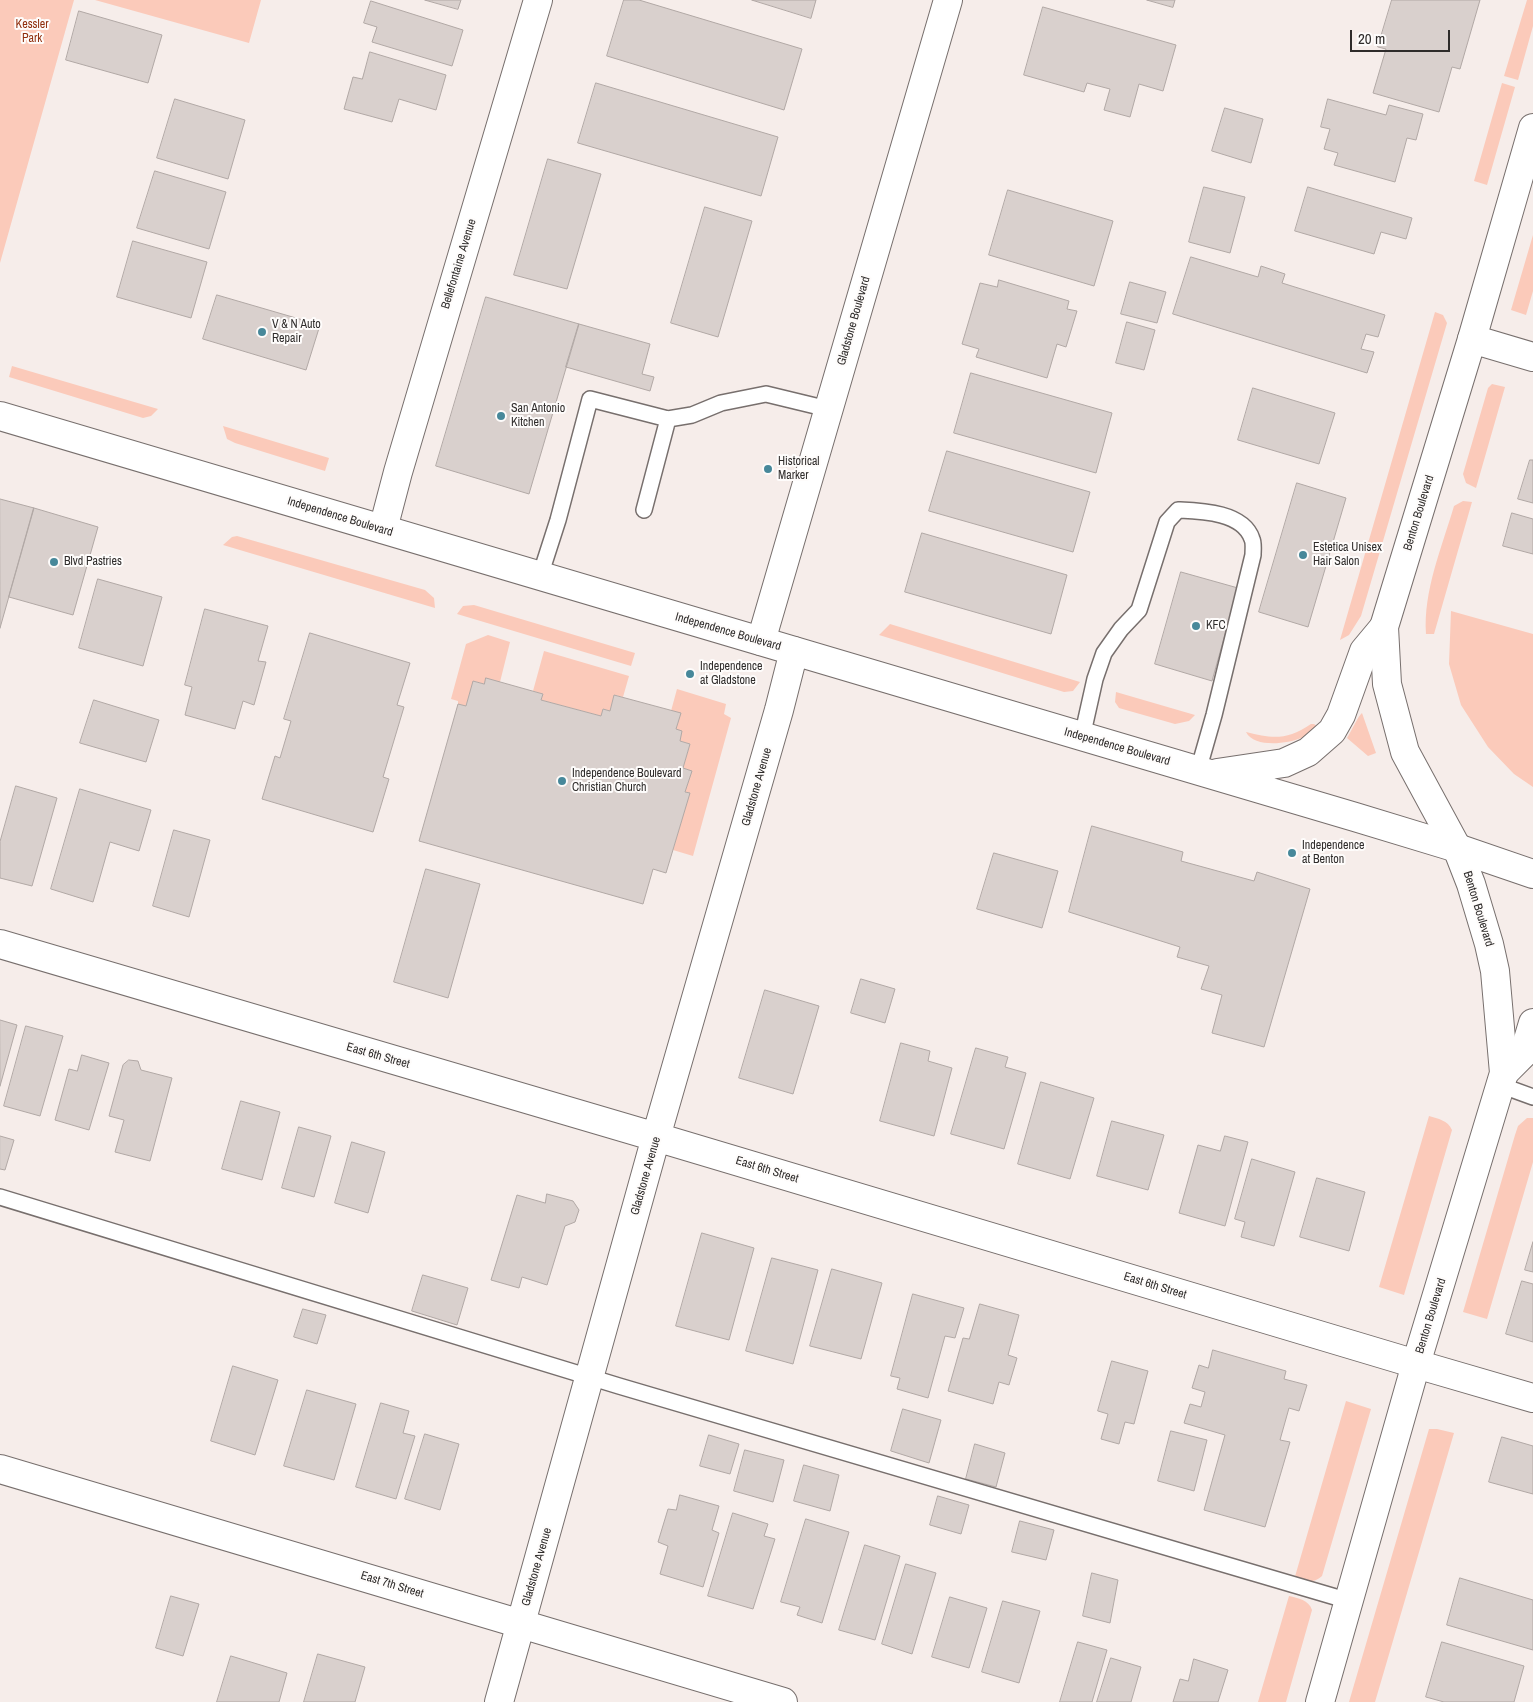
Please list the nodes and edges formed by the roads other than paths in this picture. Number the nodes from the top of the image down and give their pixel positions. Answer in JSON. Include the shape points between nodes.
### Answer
{"nodes":[{"id":1,"x":538,"y":0,"type":"edge"},
{"id":2,"x":948,"y":0,"type":"edge"},
{"id":3,"x":1533,"y":128,"type":"edge"},
{"id":4,"x":1472,"y":339,"type":"junction"},
{"id":5,"x":1533,"y":357,"type":"edge"},
{"id":6,"x":828,"y":409,"type":"junction"},
{"id":7,"x":0,"y":416,"type":"edge"},
{"id":8,"x":668,"y":419,"type":"junction"},
{"id":9,"x":644,"y":510,"type":"dead end"},
{"id":10,"x":383,"y":529,"type":"junction"},
{"id":11,"x":540,"y":576,"type":"junction"},
{"id":12,"x":1384,"y":627,"type":"junction"},
{"id":13,"x":762,"y":641,"type":"junction"},
{"id":14,"x":794,"y":651,"type":"junction"},
{"id":15,"x":1082,"y":737,"type":"junction"},
{"id":16,"x":1204,"y":772,"type":"junction"},
{"id":17,"x":1457,"y":848,"type":"junction"},
{"id":18,"x":1533,"y":874,"type":"edge"},
{"id":19,"x":0,"y":944,"type":"edge"},
{"id":20,"x":1533,"y":1023,"type":"edge"},
{"id":21,"x":1502,"y":1079,"type":"junction"},
{"id":22,"x":1533,"y":1097,"type":"edge"},
{"id":23,"x":656,"y":1137,"type":"junction"},
{"id":24,"x":0,"y":1197,"type":"edge"},
{"id":25,"x":1416,"y":1364,"type":"junction"},
{"id":26,"x":590,"y":1377,"type":"junction"},
{"id":27,"x":1533,"y":1398,"type":"edge"},
{"id":28,"x":0,"y":1469,"type":"edge"},
{"id":29,"x":1348,"y":1601,"type":"junction"},
{"id":30,"x":521,"y":1623,"type":"junction"},
{"id":31,"x":499,"y":1702,"type":"edge"},
{"id":32,"x":783,"y":1702,"type":"edge"},
{"id":33,"x":1320,"y":1702,"type":"edge"}],
"edges":[{"from":1,"to":10,"type":"street","name":"Bellefontaine Avenue"},
{"from":2,"to":6,"type":"street","name":"Gladstone Boulevard"},
{"from":3,"to":4,"type":"street","name":"Benton Boulevard"},
{"from":4,"to":5,"type":"street"},
{"from":4,"to":12,"type":"street","name":"Benton Boulevard"},
{"from":6,"to":8,"type":"lane","via":[[766,394],[721,402],[692,415]]},
{"from":6,"to":13,"type":"street","name":"Gladstone Boulevard"},
{"from":7,"to":10,"type":"street","name":"Independence Boulevard"},
{"from":8,"to":9,"type":"lane"},
{"from":8,"to":11,"type":"lane","via":[[590,399]]},
{"from":10,"to":11,"type":"street","name":"Independence Boulevard"},
{"from":11,"to":13,"type":"street","name":"Independence Boulevard"},
{"from":12,"to":16,"type":"street","via":[[1364,651],[1332,731],[1308,752],[1284,763]]},
{"from":12,"to":17,"type":"street","name":"Benton Boulevard","via":[[1387,684],[1405,752]]},
{"from":13,"to":14,"type":"street","name":"Independence Boulevard"},
{"from":14,"to":15,"type":"street","name":"Independence Boulevard"},
{"from":14,"to":23,"type":"street","name":"Gladstone Avenue"},
{"from":15,"to":16,"type":"street","name":"Independence Boulevard"},
{"from":15,"to":16,"type":"lane","via":[[1104,654],[1139,610],[1167,522],[1178,510],[1227,516],[1245,526],[1252,539],[1253,554],[1214,715]]},
{"from":16,"to":17,"type":"street","name":"Independence Boulevard"},
{"from":17,"to":18,"type":"street","name":"Independence Boulevard"},
{"from":17,"to":21,"type":"street","name":"Benton Boulevard","via":[[1471,884],[1495,971]]},
{"from":19,"to":23,"type":"street","name":"East 6th Street"},
{"from":20,"to":21,"type":"street","via":[[1524,1054]]},
{"from":21,"to":22,"type":"lane"},
{"from":21,"to":25,"type":"street","name":"Benton Boulevard"},
{"from":23,"to":25,"type":"street","name":"East 6th Street"},
{"from":23,"to":26,"type":"street","name":"Gladstone Avenue"},
{"from":24,"to":26,"type":"lane"},
{"from":25,"to":27,"type":"street","name":"East 6th Street"},
{"from":25,"to":29,"type":"street","name":"Benton Boulevard"},
{"from":26,"to":29,"type":"lane"},
{"from":26,"to":30,"type":"street","name":"Gladstone Avenue"},
{"from":28,"to":30,"type":"street","name":"East 7th Street"},
{"from":29,"to":33,"type":"street","name":"Benton Boulevard"},
{"from":30,"to":31,"type":"street","name":"Gladstone Avenue"},
{"from":30,"to":32,"type":"street","name":"East 7th Street"}]}
